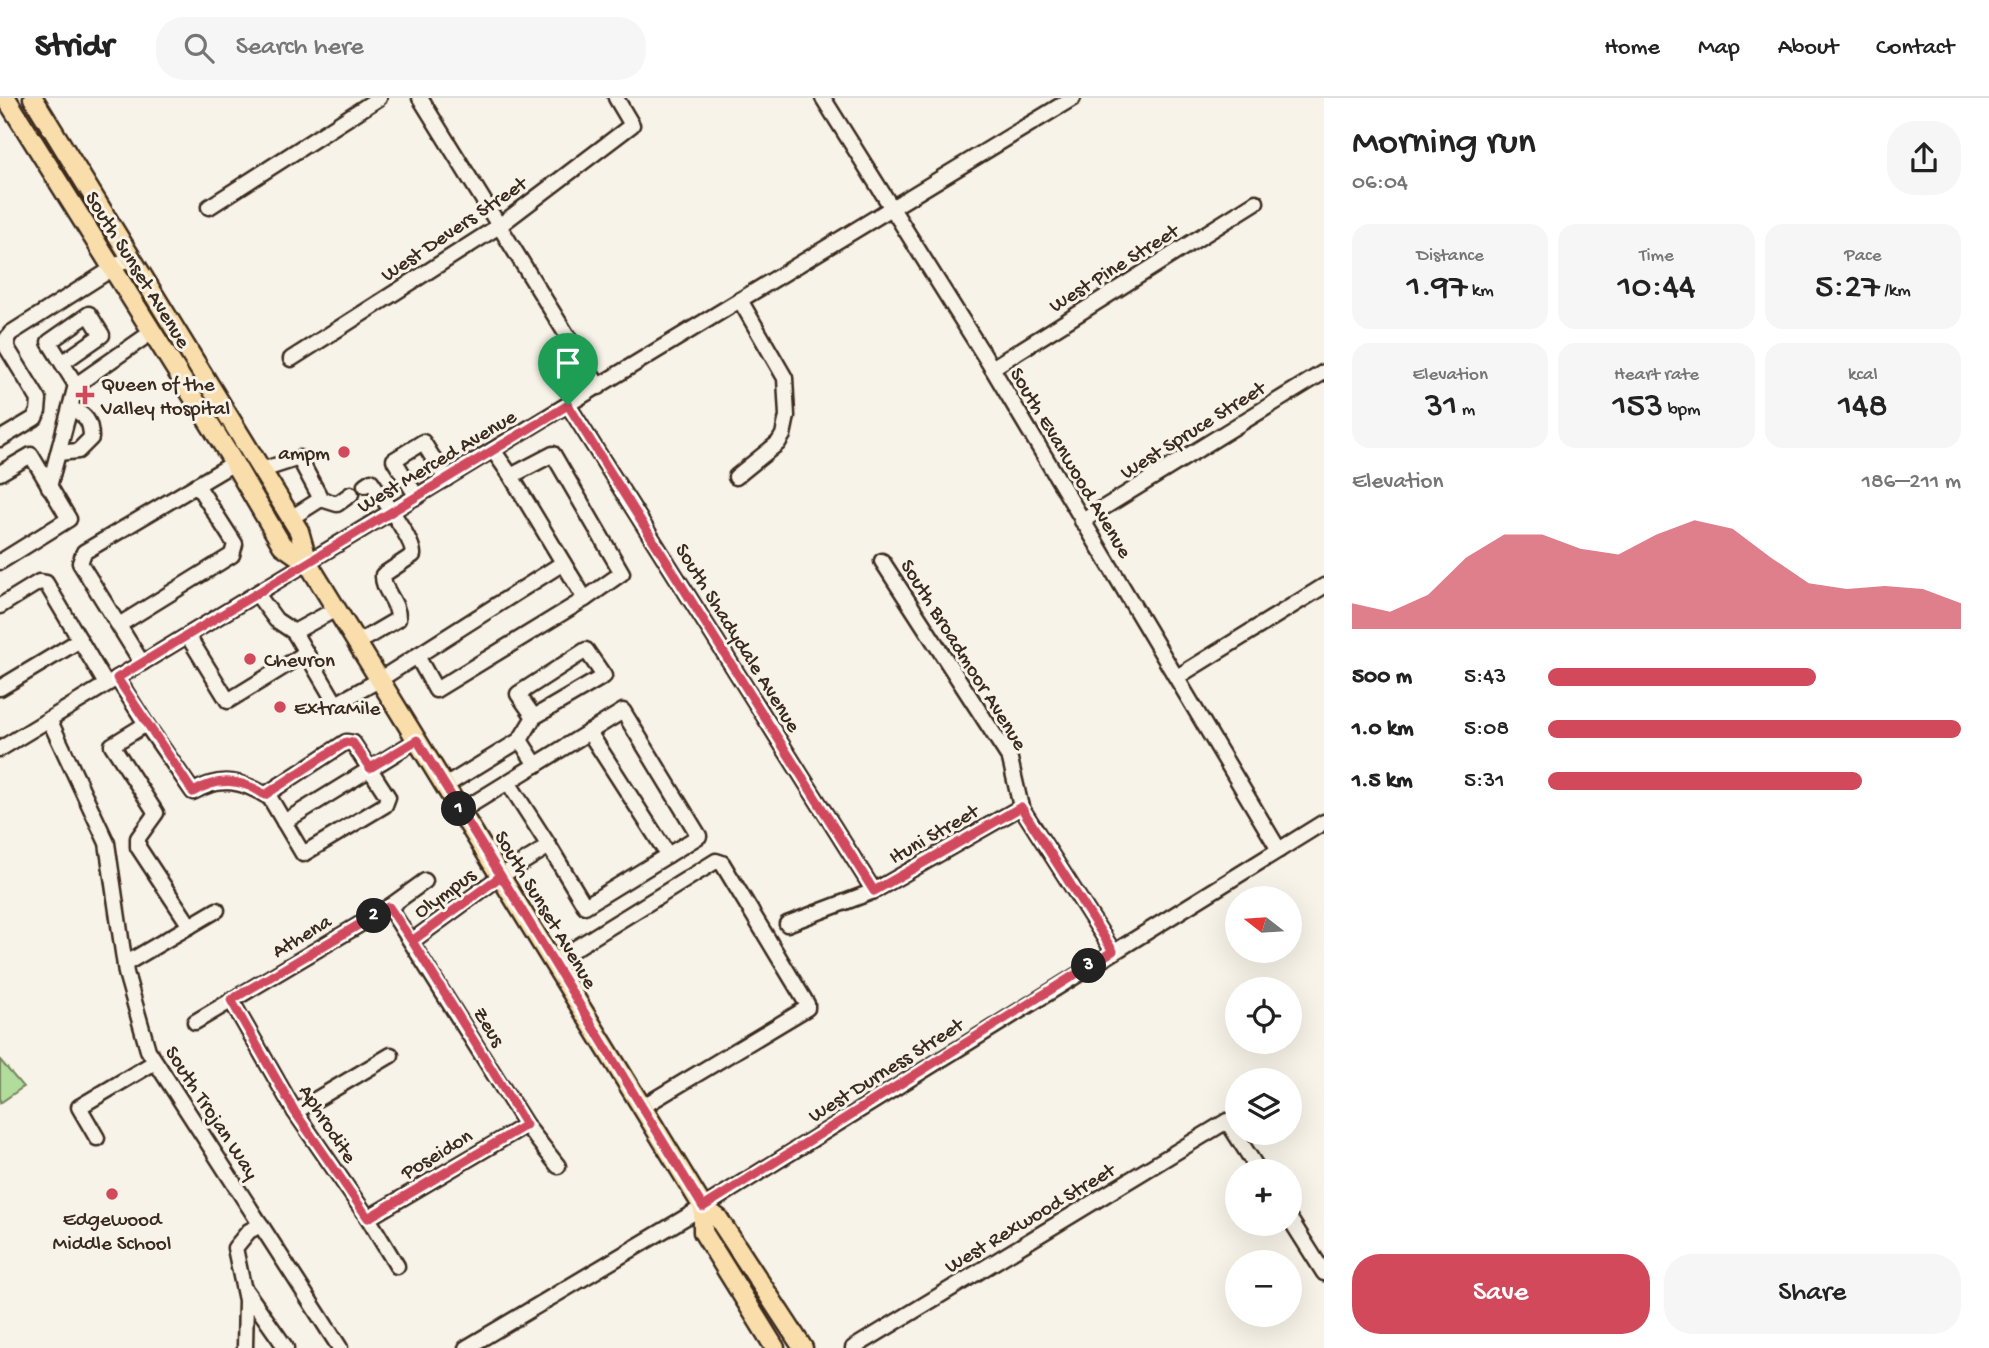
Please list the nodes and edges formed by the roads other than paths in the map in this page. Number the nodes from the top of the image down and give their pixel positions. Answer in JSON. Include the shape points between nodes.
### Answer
{"nodes":[{"id":1,"x":6,"y":98,"type":"edge"},
{"id":2,"x":33,"y":98,"type":"edge"},
{"id":3,"x":379,"y":98,"type":"edge"},
{"id":4,"x":419,"y":98,"type":"edge"},
{"id":5,"x":616,"y":98,"type":"edge"},
{"id":6,"x":823,"y":98,"type":"edge"},
{"id":7,"x":1073,"y":98,"type":"edge"},
{"id":8,"x":1256,"y":202,"type":"dead end"},
{"id":9,"x":209,"y":207,"type":"dead end"},
{"id":10,"x":892,"y":208,"type":"junction"},
{"id":11,"x":499,"y":226,"type":"junction"},
{"id":12,"x":132,"y":256,"type":"junction"},
{"id":13,"x":112,"y":269,"type":"junction"},
{"id":14,"x":740,"y":300,"type":"junction"},
{"id":15,"x":152,"y":332,"type":"junction"},
{"id":16,"x":291,"y":359,"type":"dead end"},
{"id":17,"x":62,"y":363,"type":"dead end"},
{"id":18,"x":992,"y":368,"type":"junction"},
{"id":19,"x":1324,"y":372,"type":"edge"},
{"id":20,"x":76,"y":385,"type":"junction"},
{"id":21,"x":599,"y":387,"type":"junction"},
{"id":22,"x":568,"y":405,"type":"junction"},
{"id":23,"x":70,"y":408,"type":"junction"},
{"id":24,"x":0,"y":439,"type":"edge"},
{"id":25,"x":494,"y":450,"type":"junction"},
{"id":26,"x":58,"y":453,"type":"junction"},
{"id":27,"x":234,"y":463,"type":"junction"},
{"id":28,"x":262,"y":470,"type":"junction"},
{"id":29,"x":0,"y":473,"type":"edge"},
{"id":30,"x":512,"y":476,"type":"junction"},
{"id":31,"x":736,"y":477,"type":"dead end"},
{"id":32,"x":446,"y":479,"type":"junction"},
{"id":33,"x":197,"y":485,"type":"junction"},
{"id":34,"x":365,"y":485,"type":"dead end"},
{"id":35,"x":49,"y":487,"type":"junction"},
{"id":36,"x":351,"y":494,"type":"dead end"},
{"id":37,"x":417,"y":497,"type":"junction"},
{"id":38,"x":321,"y":499,"type":"junction"},
{"id":39,"x":390,"y":513,"type":"junction"},
{"id":40,"x":291,"y":518,"type":"junction"},
{"id":41,"x":1082,"y":521,"type":"junction"},
{"id":42,"x":882,"y":561,"type":"dead end"},
{"id":43,"x":0,"y":562,"type":"edge"},
{"id":44,"x":308,"y":563,"type":"junction"},
{"id":45,"x":563,"y":563,"type":"junction"},
{"id":46,"x":1324,"y":586,"type":"edge"},
{"id":47,"x":257,"y":593,"type":"junction"},
{"id":48,"x":585,"y":599,"type":"junction"},
{"id":49,"x":0,"y":606,"type":"edge"},
{"id":50,"x":336,"y":609,"type":"junction"},
{"id":51,"x":118,"y":625,"type":"junction"},
{"id":52,"x":294,"y":632,"type":"junction"},
{"id":53,"x":188,"y":636,"type":"junction"},
{"id":54,"x":80,"y":640,"type":"junction"},
{"id":55,"x":357,"y":643,"type":"junction"},
{"id":56,"x":306,"y":653,"type":"junction"},
{"id":57,"x":417,"y":656,"type":"junction"},
{"id":58,"x":142,"y":663,"type":"junction"},
{"id":59,"x":1177,"y":677,"type":"junction"},
{"id":60,"x":379,"y":680,"type":"junction"},
{"id":61,"x":112,"y":681,"type":"junction"},
{"id":62,"x":0,"y":688,"type":"edge"},
{"id":63,"x":534,"y":717,"type":"junction"},
{"id":64,"x":49,"y":719,"type":"junction"},
{"id":65,"x":146,"y":724,"type":"junction"},
{"id":66,"x":589,"y":732,"type":"junction"},
{"id":67,"x":417,"y":740,"type":"junction"},
{"id":68,"x":520,"y":740,"type":"junction"},
{"id":69,"x":0,"y":749,"type":"edge"},
{"id":70,"x":536,"y":765,"type":"junction"},
{"id":71,"x":370,"y":768,"type":"junction"},
{"id":72,"x":508,"y":782,"type":"junction"},
{"id":73,"x":445,"y":786,"type":"junction"},
{"id":74,"x":265,"y":795,"type":"junction"},
{"id":75,"x":1021,"y":807,"type":"junction"},
{"id":76,"x":461,"y":811,"type":"junction"},
{"id":77,"x":284,"y":822,"type":"junction"},
{"id":78,"x":1324,"y":822,"type":"edge"},
{"id":79,"x":549,"y":846,"type":"junction"},
{"id":80,"x":1279,"y":850,"type":"junction"},
{"id":81,"x":667,"y":855,"type":"junction"},
{"id":82,"x":501,"y":876,"type":"junction"},
{"id":83,"x":425,"y":881,"type":"dead end"},
{"id":84,"x":874,"y":891,"type":"junction"},
{"id":85,"x":389,"y":907,"type":"junction"},
{"id":86,"x":217,"y":911,"type":"dead end"},
{"id":87,"x":787,"y":924,"type":"dead end"},
{"id":88,"x":190,"y":926,"type":"junction"},
{"id":89,"x":412,"y":941,"type":"junction"},
{"id":90,"x":1113,"y":951,"type":"junction"},
{"id":91,"x":553,"y":962,"type":"junction"},
{"id":92,"x":125,"y":964,"type":"junction"},
{"id":93,"x":231,"y":1000,"type":"junction"},
{"id":94,"x":195,"y":1022,"type":"dead end"},
{"id":95,"x":391,"y":1055,"type":"dead end"},
{"id":96,"x":155,"y":1062,"type":"junction"},
{"id":97,"x":642,"y":1107,"type":"junction"},
{"id":98,"x":295,"y":1112,"type":"junction"},
{"id":99,"x":526,"y":1125,"type":"junction"},
{"id":100,"x":97,"y":1138,"type":"dead end"},
{"id":101,"x":1251,"y":1159,"type":"edge"},
{"id":102,"x":558,"y":1166,"type":"dead end"},
{"id":103,"x":703,"y":1207,"type":"junction"},
{"id":104,"x":368,"y":1218,"type":"junction"},
{"id":105,"x":261,"y":1226,"type":"junction"},
{"id":106,"x":1301,"y":1236,"type":"edge"},
{"id":107,"x":397,"y":1266,"type":"dead end"},
{"id":108,"x":1324,"y":1273,"type":"edge"},
{"id":109,"x":243,"y":1287,"type":"junction"},
{"id":110,"x":244,"y":1348,"type":"edge"},
{"id":111,"x":286,"y":1348,"type":"edge"},
{"id":112,"x":340,"y":1348,"type":"edge"},
{"id":113,"x":466,"y":1348,"type":"edge"},
{"id":114,"x":775,"y":1348,"type":"edge"},
{"id":115,"x":803,"y":1348,"type":"edge"},
{"id":116,"x":853,"y":1348,"type":"edge"}],
"edges":[{"from":1,"to":13,"type":"main road","name":"South Sunset Avenue"},
{"from":2,"to":12,"type":"main road","name":"South Sunset Avenue"},
{"from":3,"to":9,"type":"street"},
{"from":4,"to":11,"type":"street"},
{"from":5,"to":11,"type":"street","name":"West Devers Street","via":[[632,125]]},
{"from":6,"to":10,"type":"street","name":"South Evanwood Avenue"},
{"from":7,"to":10,"type":"street","name":"West Merced Avenue"},
{"from":8,"to":18,"type":"street","name":"West Pine Street"},
{"from":10,"to":14,"type":"street","name":"West Merced Avenue"},
{"from":10,"to":18,"type":"street","name":"South Evanwood Avenue"},
{"from":11,"to":16,"type":"street","name":"West Devers Street"},
{"from":11,"to":21,"type":"street"},
{"from":12,"to":13,"type":"street"},
{"from":12,"to":28,"type":"main road","name":"South Sunset Avenue"},
{"from":13,"to":15,"type":"main road","name":"South Sunset Avenue"},
{"from":13,"to":24,"type":"street","via":[[7,338],[7,348],[39,400],[35,418]]},
{"from":14,"to":21,"type":"street","name":"West Merced Avenue"},
{"from":14,"to":31,"type":"street","via":[[785,378],[788,416],[778,443]]},
{"from":15,"to":20,"type":"street"},
{"from":15,"to":27,"type":"main road","name":"South Sunset Avenue"},
{"from":17,"to":20,"type":"street"},
{"from":18,"to":41,"type":"street","name":"South Evanwood Avenue"},
{"from":19,"to":41,"type":"street","name":"West Spruce Street"},
{"from":20,"to":23,"type":"street"},
{"from":21,"to":22,"type":"street","name":"West Merced Avenue"},
{"from":22,"to":25,"type":"street","name":"West Merced Avenue"},
{"from":22,"to":84,"type":"street","name":"South Shadydale Avenue"},
{"from":23,"to":26,"type":"street"},
{"from":23,"to":26,"type":"street","via":[[88,419],[91,438],[78,451]]},
{"from":25,"to":30,"type":"street"},
{"from":25,"to":32,"type":"street","name":"West Merced Avenue"},
{"from":26,"to":35,"type":"street"},
{"from":27,"to":33,"type":"street"},
{"from":27,"to":44,"type":"main road","name":"South Sunset Avenue","via":[[282,545]]},
{"from":28,"to":38,"type":"street","via":[[299,458]]},
{"from":28,"to":40,"type":"main road","name":"South Sunset Avenue"},
{"from":29,"to":35,"type":"street","via":[[31,455]]},
{"from":30,"to":45,"type":"street"},
{"from":30,"to":48,"type":"street","via":[[552,454],[622,573]]},
{"from":32,"to":37,"type":"street","name":"West Merced Avenue"},
{"from":32,"to":37,"type":"street","via":[[423,442],[394,460]]},
{"from":33,"to":51,"type":"street","via":[[235,544],[232,555]]},
{"from":33,"to":51,"type":"street","via":[[84,552],[80,563]]},
{"from":34,"to":39,"type":"street","via":[[371,481]]},
{"from":35,"to":43,"type":"street","via":[[69,519]]},
{"from":36,"to":38,"type":"street","via":[[337,504]]},
{"from":37,"to":39,"type":"street","name":"West Merced Avenue"},
{"from":38,"to":40,"type":"street"},
{"from":39,"to":44,"type":"street","name":"West Merced Avenue"},
{"from":39,"to":55,"type":"street","via":[[414,549],[413,555],[383,575],[399,616]]},
{"from":40,"to":44,"type":"main road","name":"South Sunset Avenue"},
{"from":41,"to":59,"type":"street","name":"South Evanwood Avenue"},
{"from":42,"to":75,"type":"street","name":"South Broadmoor Avenue","via":[[1010,759]]},
{"from":44,"to":47,"type":"street","name":"West Merced Avenue"},
{"from":44,"to":50,"type":"main road","name":"South Sunset Avenue"},
{"from":45,"to":48,"type":"street"},
{"from":45,"to":57,"type":"street"},
{"from":46,"to":59,"type":"street"},
{"from":47,"to":52,"type":"street","via":[[276,620]]},
{"from":47,"to":53,"type":"street","name":"West Merced Avenue"},
{"from":48,"to":57,"type":"street","via":[[436,690]]},
{"from":49,"to":54,"type":"street","via":[[39,582],[46,583]]},
{"from":50,"to":52,"type":"street"},
{"from":50,"to":55,"type":"main road","name":"South Sunset Avenue"},
{"from":51,"to":58,"type":"street"},
{"from":52,"to":56,"type":"street"},
{"from":53,"to":56,"type":"street","via":[[228,701]]},
{"from":53,"to":58,"type":"street","name":"West Merced Avenue"},
{"from":54,"to":61,"type":"street"},
{"from":54,"to":62,"type":"street"},
{"from":55,"to":60,"type":"main road","name":"South Sunset Avenue"},
{"from":56,"to":60,"type":"street","via":[[336,704]]},
{"from":57,"to":60,"type":"street"},
{"from":58,"to":61,"type":"street","name":"West Merced Avenue"},
{"from":59,"to":80,"type":"street","name":"South Evanwood Avenue"},
{"from":60,"to":67,"type":"main road","name":"South Sunset Avenue"},
{"from":61,"to":64,"type":"street","name":"West Merced Avenue"},
{"from":61,"to":65,"type":"street"},
{"from":63,"to":63,"type":"street","via":[[604,676],[586,650],[518,694]]},
{"from":63,"to":68,"type":"street"},
{"from":64,"to":69,"type":"street","name":"West Merced Avenue"},
{"from":64,"to":92,"type":"street","name":"South Trojan Way","via":[[107,843]]},
{"from":65,"to":74,"type":"street","via":[[193,792],[226,780],[243,782]]},
{"from":65,"to":88,"type":"street","via":[[112,745],[156,813],[138,838],[138,848]]},
{"from":66,"to":70,"type":"street"},
{"from":66,"to":81,"type":"street"},
{"from":66,"to":81,"type":"street","via":[[623,711],[699,836]]},
{"from":67,"to":71,"type":"street"},
{"from":67,"to":73,"type":"main road","name":"South Sunset Avenue"},
{"from":68,"to":70,"type":"street"},
{"from":68,"to":73,"type":"street"},
{"from":70,"to":72,"type":"street"},
{"from":71,"to":74,"type":"street","via":[[353,743],[346,742]]},
{"from":71,"to":77,"type":"street"},
{"from":71,"to":77,"type":"street","via":[[388,797],[385,805],[303,854]]},
{"from":72,"to":76,"type":"street"},
{"from":72,"to":79,"type":"street"},
{"from":73,"to":76,"type":"main road","name":"South Sunset Avenue"},
{"from":74,"to":77,"type":"street"},
{"from":75,"to":84,"type":"street","name":"Ituni Street"},
{"from":75,"to":90,"type":"street","name":"South Broadmoor Avenue"},
{"from":76,"to":82,"type":"main road","name":"South Sunset Avenue"},
{"from":78,"to":80,"type":"street","name":"West Durness Street"},
{"from":79,"to":81,"type":"street","via":[[585,906]]},
{"from":79,"to":82,"type":"street","name":"Olympus"},
{"from":80,"to":90,"type":"street","name":"West Durness Street"},
{"from":82,"to":89,"type":"street","name":"Olympus"},
{"from":82,"to":91,"type":"main road","name":"South Sunset Avenue"},
{"from":83,"to":85,"type":"street","name":"Athena"},
{"from":84,"to":87,"type":"street","name":"Ituni Street"},
{"from":85,"to":89,"type":"street","name":"Zeus"},
{"from":85,"to":93,"type":"street","name":"Athena"},
{"from":86,"to":88,"type":"street"},
{"from":88,"to":92,"type":"street"},
{"from":89,"to":99,"type":"street","name":"Zeus"},
{"from":90,"to":103,"type":"street","name":"West Durness Street"},
{"from":91,"to":97,"type":"main road","name":"South Sunset Avenue"},
{"from":91,"to":97,"type":"street","via":[[722,863],[807,1004],[805,1011]]},
{"from":92,"to":96,"type":"street","name":"South Trojan Way"},
{"from":93,"to":94,"type":"street","name":"Athena"},
{"from":93,"to":98,"type":"street","name":"Aphrodite"},
{"from":95,"to":98,"type":"street"},
{"from":96,"to":100,"type":"street","via":[[79,1107]]},
{"from":96,"to":105,"type":"street","name":"South Trojan Way"},
{"from":97,"to":103,"type":"main road","name":"South Sunset Avenue"},
{"from":98,"to":104,"type":"street","name":"Aphrodite"},
{"from":99,"to":102,"type":"street","name":"Zeus"},
{"from":99,"to":104,"type":"street","name":"Poseidon"},
{"from":101,"to":116,"type":"street","name":"West Rexwood Street","via":[[1227,1121]]},
{"from":103,"to":113,"type":"street","name":"West Durness Street"},
{"from":103,"to":114,"type":"main road","name":"South Sunset Avenue","via":[[703,1232]]},
{"from":103,"to":115,"type":"main road","name":"South Sunset Avenue","via":[[718,1218]]},
{"from":104,"to":107,"type":"street","name":"Aphrodite"},
{"from":105,"to":109,"type":"street","via":[[249,1231],[235,1248]]},
{"from":105,"to":112,"type":"street","name":"South Trojan Way"},
{"from":106,"to":108,"type":"street"},
{"from":109,"to":110,"type":"street"},
{"from":109,"to":111,"type":"street"}]}
